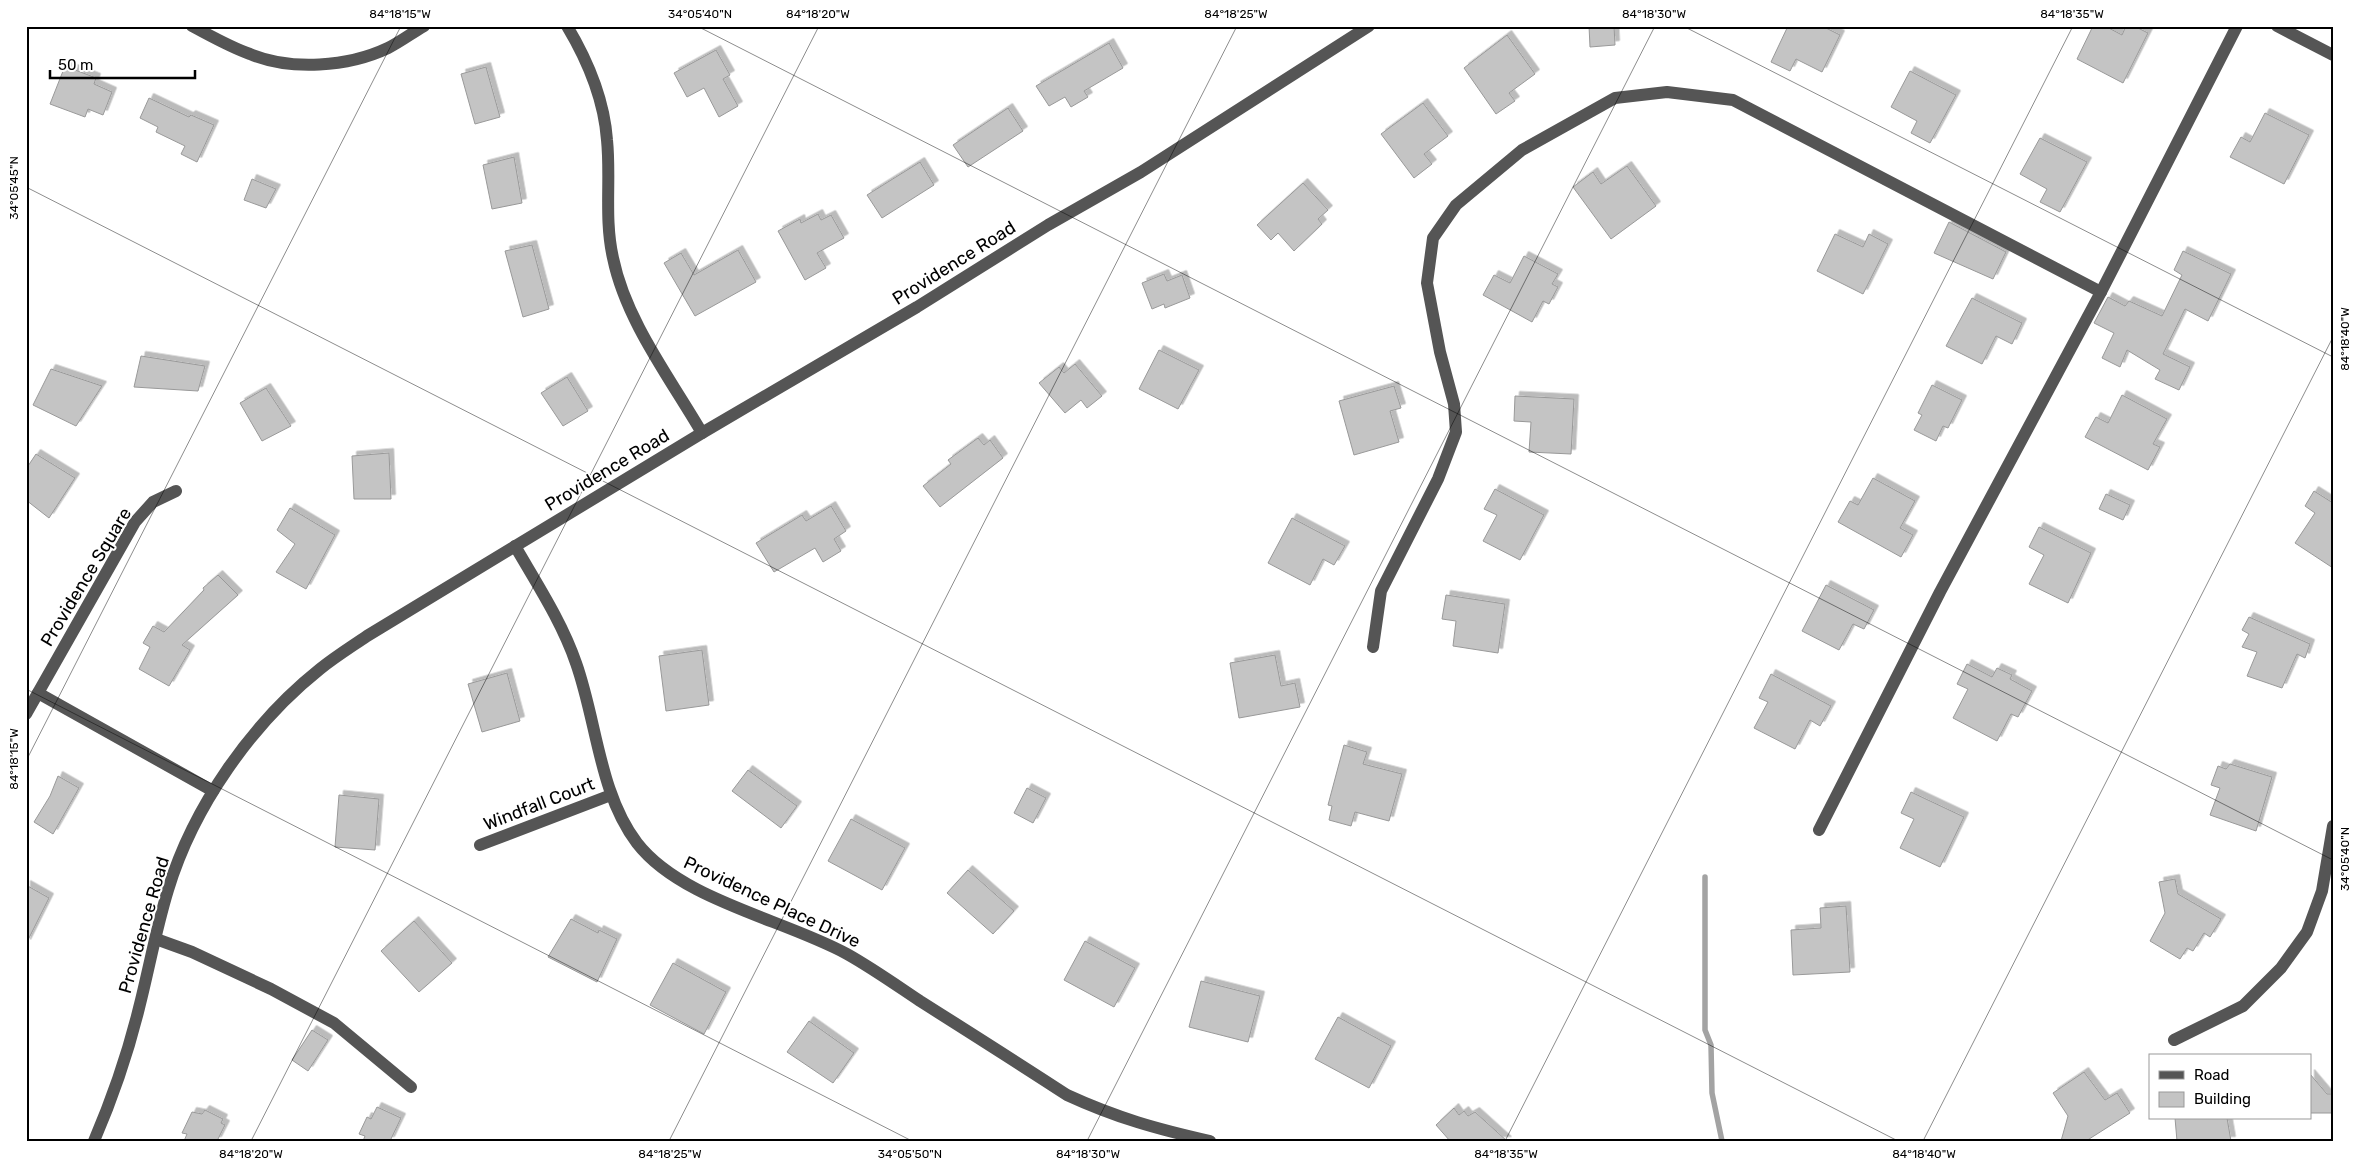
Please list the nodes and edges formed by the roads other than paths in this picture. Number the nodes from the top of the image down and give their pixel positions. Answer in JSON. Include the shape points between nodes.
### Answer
{"nodes":[{"id":1,"x":192,"y":26,"type":"edge"},
{"id":2,"x":424,"y":26,"type":"edge"},
{"id":3,"x":567,"y":26,"type":"edge"},
{"id":4,"x":1369,"y":26,"type":"edge"},
{"id":5,"x":2236,"y":26,"type":"edge"},
{"id":6,"x":2277,"y":26,"type":"edge"},
{"id":7,"x":2333,"y":55,"type":"edge"},
{"id":8,"x":2101,"y":292,"type":"junction"},
{"id":9,"x":702,"y":433,"type":"junction"},
{"id":10,"x":176,"y":491,"type":"dead end"},
{"id":11,"x":515,"y":546,"type":"junction"},
{"id":12,"x":1373,"y":647,"type":"dead end"},
{"id":13,"x":38,"y":693,"type":"junction"},
{"id":14,"x":26,"y":714,"type":"edge"},
{"id":15,"x":213,"y":791,"type":"junction"},
{"id":16,"x":611,"y":795,"type":"junction"},
{"id":17,"x":2333,"y":826,"type":"edge"},
{"id":18,"x":1819,"y":830,"type":"dead end"},
{"id":19,"x":480,"y":845,"type":"dead end"},
{"id":20,"x":156,"y":938,"type":"junction"},
{"id":21,"x":2174,"y":1040,"type":"dead end"},
{"id":22,"x":411,"y":1088,"type":"dead end"},
{"id":23,"x":94,"y":1141,"type":"edge"},
{"id":24,"x":1210,"y":1141,"type":"edge"}],
"edges":[{"from":1,"to":2,"type":"street","via":[[251,55],[305,64],[348,61],[364,56],[387,48]]},
{"from":3,"to":9,"type":"street","via":[[581,49],[599,93],[607,140],[608,228],[622,290],[639,327]]},
{"from":4,"to":9,"type":"street","name":"Providence Road","via":[[1141,172]]},
{"from":5,"to":8,"type":"street"},
{"from":6,"to":7,"type":"street"},
{"from":8,"to":12,"type":"street","via":[[1733,100],[1667,92],[1614,98],[1522,150],[1456,205],[1433,238],[1427,282],[1454,404],[1456,432],[1438,479],[1381,590]]},
{"from":8,"to":18,"type":"street","via":[[1940,592]]},
{"from":9,"to":11,"type":"street","name":"Providence Road"},
{"from":10,"to":13,"type":"street","name":"Providence Square","via":[[153,502],[135,522]]},
{"from":11,"to":15,"type":"street","name":"Providence Road","via":[[320,668],[262,725]]},
{"from":11,"to":16,"type":"street","name":"Providence Place Drive","via":[[556,618],[576,662]]},
{"from":13,"to":14,"type":"street","name":"Providence Square"},
{"from":13,"to":15,"type":"street"},
{"from":15,"to":20,"type":"street","name":"Providence Road","via":[[187,840],[171,881]]},
{"from":16,"to":19,"type":"street","name":"Windfall Court"},
{"from":16,"to":24,"type":"street","name":"Providence Place Drive","via":[[621,819],[637,843],[675,878],[700,892],[808,935],[848,955],[1067,1094],[1146,1126]]},
{"from":17,"to":21,"type":"street","via":[[2322,891],[2307,932],[2281,968],[2243,1006]]},
{"from":20,"to":22,"type":"street","via":[[271,989],[334,1023]]},
{"from":20,"to":23,"type":"street","name":"Providence Road","via":[[138,1011],[107,1111]]}]}
